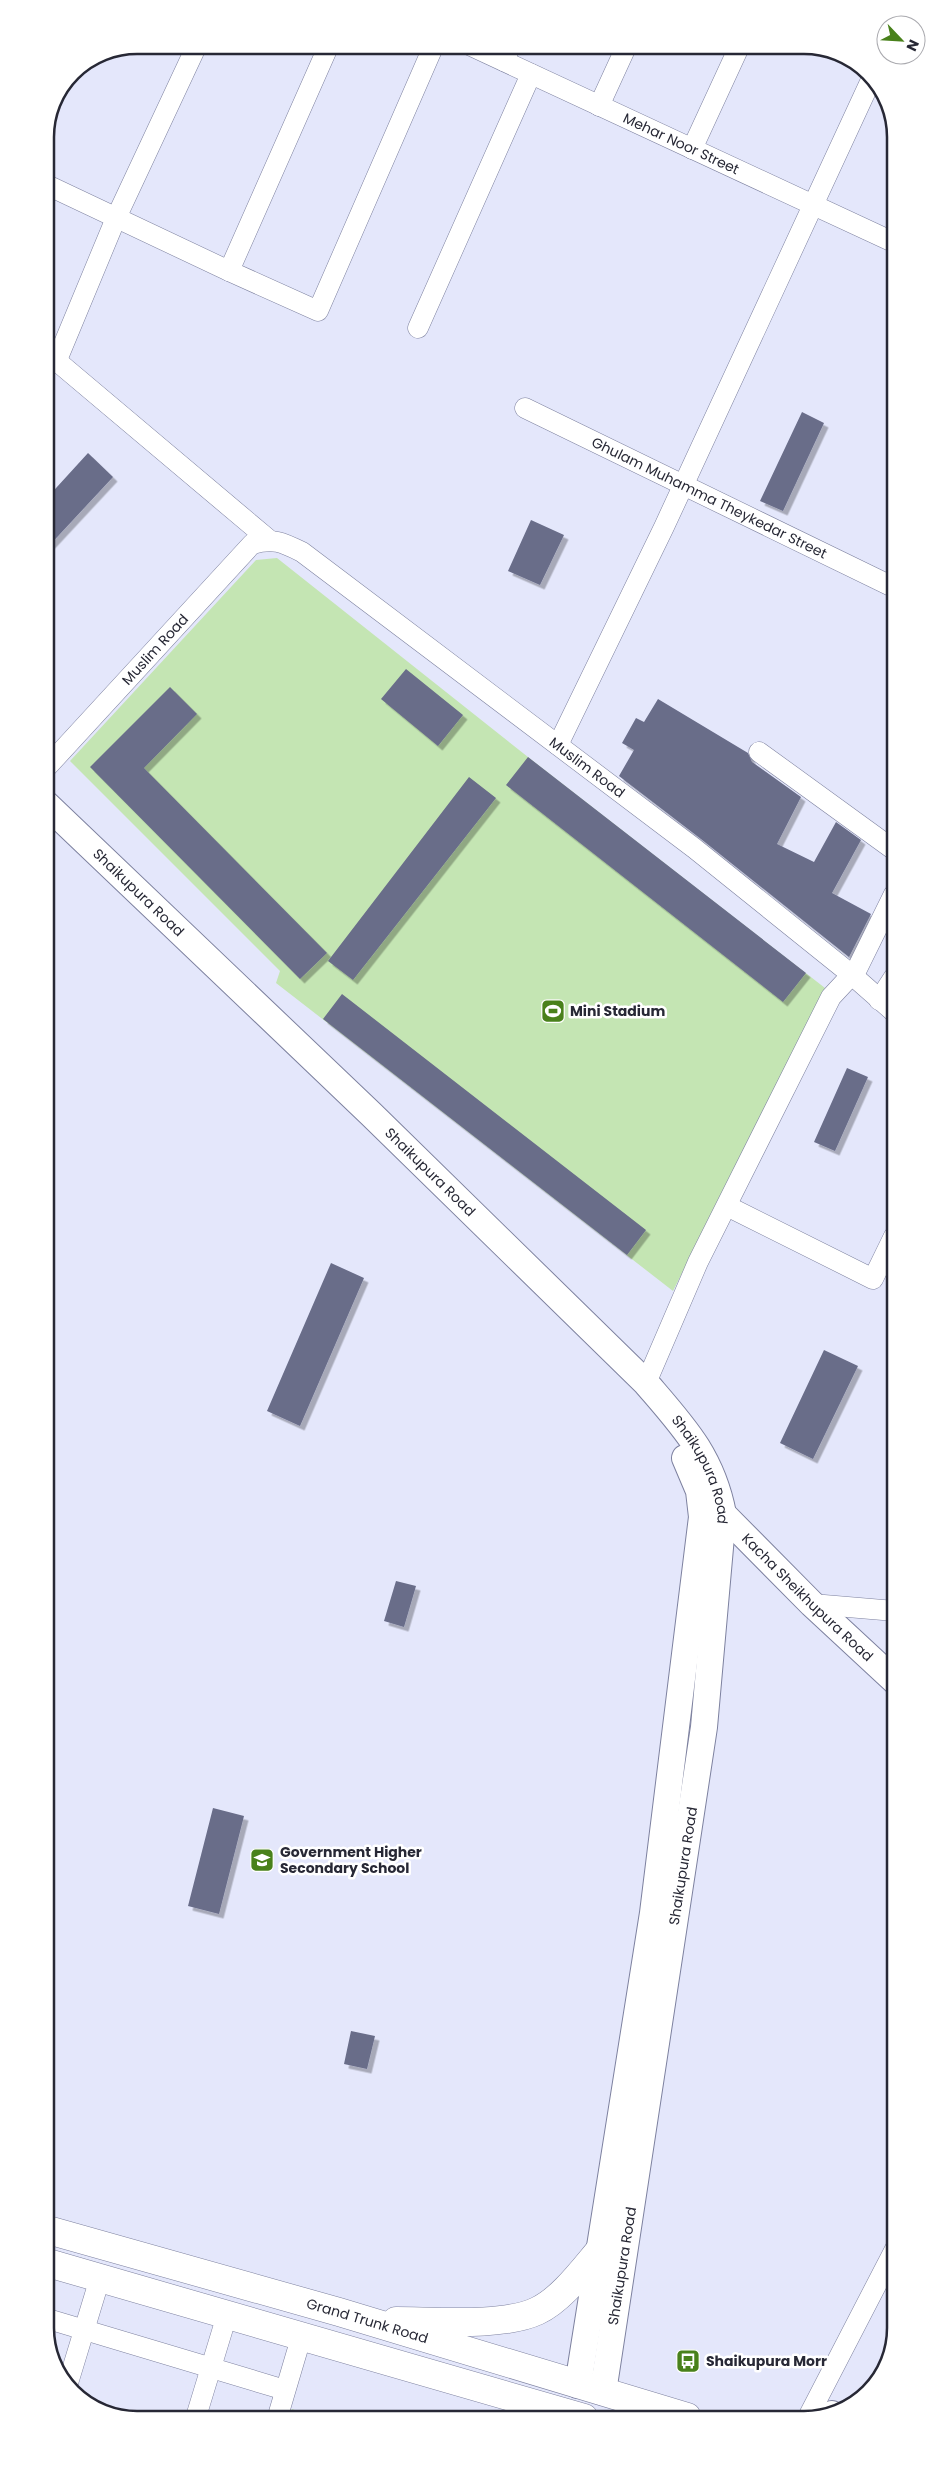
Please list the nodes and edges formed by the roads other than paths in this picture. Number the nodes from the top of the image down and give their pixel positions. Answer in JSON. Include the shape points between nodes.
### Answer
{"nodes":[{"id":1,"x":193,"y":54,"type":"edge"},
{"id":2,"x":325,"y":54,"type":"edge"},
{"id":3,"x":430,"y":54,"type":"edge"},
{"id":4,"x":509,"y":54,"type":"edge"},
{"id":5,"x":623,"y":54,"type":"edge"},
{"id":6,"x":736,"y":54,"type":"edge"},
{"id":7,"x":531,"y":74,"type":"junction"},
{"id":8,"x":869,"y":85,"type":"edge"},
{"id":9,"x":599,"y":106,"type":"junction"},
{"id":10,"x":692,"y":149,"type":"junction"},
{"id":11,"x":54,"y":188,"type":"edge"},
{"id":12,"x":814,"y":205,"type":"junction"},
{"id":13,"x":116,"y":218,"type":"junction"},
{"id":14,"x":887,"y":239,"type":"edge"},
{"id":15,"x":229,"y":271,"type":"junction"},
{"id":16,"x":418,"y":328,"type":"dead end"},
{"id":17,"x":54,"y":350,"type":"edge"},
{"id":18,"x":54,"y":359,"type":"edge"},
{"id":19,"x":525,"y":408,"type":"dead end"},
{"id":20,"x":684,"y":483,"type":"junction"},
{"id":21,"x":268,"y":539,"type":"junction"},
{"id":22,"x":887,"y":583,"type":"edge"},
{"id":23,"x":558,"y":745,"type":"junction"},
{"id":24,"x":759,"y":752,"type":"dead end"},
{"id":25,"x":54,"y":759,"type":"edge"},
{"id":26,"x":54,"y":812,"type":"edge"},
{"id":27,"x":54,"y":835,"type":"edge"},
{"id":28,"x":887,"y":845,"type":"edge"},
{"id":29,"x":887,"y":909,"type":"edge"},
{"id":30,"x":852,"y":976,"type":"junction"},
{"id":31,"x":887,"y":1006,"type":"edge"},
{"id":32,"x":727,"y":1206,"type":"junction"},
{"id":33,"x":887,"y":1250,"type":"edge"},
{"id":34,"x":646,"y":1383,"type":"junction"},
{"id":35,"x":699,"y":1491,"type":"junction"},
{"id":36,"x":723,"y":1514,"type":"junction"},
{"id":37,"x":812,"y":1604,"type":"junction"},
{"id":38,"x":887,"y":1610,"type":"edge"},
{"id":39,"x":887,"y":1674,"type":"edge"},
{"id":40,"x":54,"y":2232,"type":"edge"},
{"id":41,"x":600,"y":2250,"type":"junction"},
{"id":42,"x":887,"y":2264,"type":"edge"},
{"id":43,"x":54,"y":2265,"type":"edge"},
{"id":44,"x":100,"y":2278,"type":"junction"},
{"id":45,"x":339,"y":2312,"type":"junction"},
{"id":46,"x":227,"y":2315,"type":"junction"},
{"id":47,"x":54,"y":2320,"type":"edge"},
{"id":48,"x":372,"y":2322,"type":"junction"},
{"id":49,"x":84,"y":2328,"type":"junction"},
{"id":50,"x":301,"y":2338,"type":"junction"},
{"id":51,"x":330,"y":2346,"type":"junction"},
{"id":52,"x":211,"y":2368,"type":"junction"},
{"id":53,"x":70,"y":2377,"type":"edge"},
{"id":54,"x":591,"y":2389,"type":"junction"},
{"id":55,"x":285,"y":2390,"type":"junction"},
{"id":56,"x":198,"y":2411,"type":"edge"},
{"id":57,"x":279,"y":2411,"type":"edge"},
{"id":58,"x":559,"y":2411,"type":"edge"},
{"id":59,"x":666,"y":2411,"type":"edge"},
{"id":60,"x":811,"y":2411,"type":"edge"}],
"edges":[{"from":1,"to":13,"type":"street"},
{"from":2,"to":15,"type":"street"},
{"from":3,"to":15,"type":"street","via":[[318,311]]},
{"from":4,"to":7,"type":"street","name":"Mehar Noor Street"},
{"from":5,"to":9,"type":"street"},
{"from":6,"to":10,"type":"street"},
{"from":7,"to":9,"type":"street","name":"Mehar Noor Street"},
{"from":7,"to":16,"type":"street"},
{"from":8,"to":12,"type":"street"},
{"from":9,"to":10,"type":"street","name":"Mehar Noor Street"},
{"from":10,"to":12,"type":"street","name":"Mehar Noor Street"},
{"from":11,"to":13,"type":"street"},
{"from":12,"to":14,"type":"street","name":"Mehar Noor Street"},
{"from":12,"to":20,"type":"street"},
{"from":13,"to":15,"type":"street"},
{"from":13,"to":17,"type":"street"},
{"from":18,"to":21,"type":"street","name":"Muslim Road"},
{"from":19,"to":20,"type":"street","name":"Ghulam Muhamma Theykedar Street"},
{"from":20,"to":22,"type":"street","name":"Ghulam Muhamma Theykedar Street"},
{"from":20,"to":23,"type":"street"},
{"from":21,"to":23,"type":"street","name":"Muslim Road","via":[[302,552]]},
{"from":21,"to":25,"type":"street","name":"Muslim Road","via":[[252,544],[238,558]]},
{"from":23,"to":30,"type":"street","name":"Muslim Road","via":[[694,848]]},
{"from":24,"to":28,"type":"street"},
{"from":26,"to":34,"type":"main road","name":"Shaikupura Road","via":[[371,1114]]},
{"from":27,"to":35,"type":"main road","name":"Shaikupura Road","via":[[634,1395],[690,1465]]},
{"from":29,"to":30,"type":"street"},
{"from":30,"to":31,"type":"street","name":"Muslim Road"},
{"from":30,"to":32,"type":"street","via":[[831,997]]},
{"from":32,"to":33,"type":"street","via":[[873,1278]]},
{"from":32,"to":34,"type":"street","via":[[698,1262]]},
{"from":34,"to":36,"type":"main road","name":"Shaikupura Road","via":[[705,1457],[718,1488]]},
{"from":35,"to":36,"type":"main road","name":"Kacha Sheikhupura Road"},
{"from":35,"to":41,"type":"main road","name":"Shaikupura Road","via":[[702,1517],[652,1913]]},
{"from":36,"to":37,"type":"main road","name":"Kacha Sheikhupura Road"},
{"from":36,"to":54,"type":"main road","name":"Shaikupura Road","via":[[704,1727]]},
{"from":37,"to":38,"type":"street"},
{"from":37,"to":39,"type":"main road","name":"Kacha Sheikhupura Road"},
{"from":40,"to":45,"type":"highway","name":"Grand Trunk Road"},
{"from":41,"to":48,"type":"highway","via":[[571,2285],[537,2311],[501,2320]]},
{"from":41,"to":54,"type":"main road","name":"Shaikupura Road"},
{"from":42,"to":60,"type":"street"},
{"from":43,"to":44,"type":"highway"},
{"from":44,"to":46,"type":"highway"},
{"from":44,"to":49,"type":"street"},
{"from":45,"to":48,"type":"highway","name":"Grand Trunk Road"},
{"from":45,"to":51,"type":"highway"},
{"from":46,"to":50,"type":"highway"},
{"from":46,"to":52,"type":"street"},
{"from":47,"to":49,"type":"street"},
{"from":48,"to":54,"type":"highway","name":"Grand Trunk Road"},
{"from":49,"to":52,"type":"street"},
{"from":49,"to":53,"type":"street"},
{"from":50,"to":51,"type":"highway"},
{"from":50,"to":55,"type":"street"},
{"from":51,"to":58,"type":"highway"},
{"from":52,"to":55,"type":"street"},
{"from":52,"to":56,"type":"street"},
{"from":54,"to":59,"type":"highway","name":"Grand Trunk Road"},
{"from":55,"to":57,"type":"street"}]}
